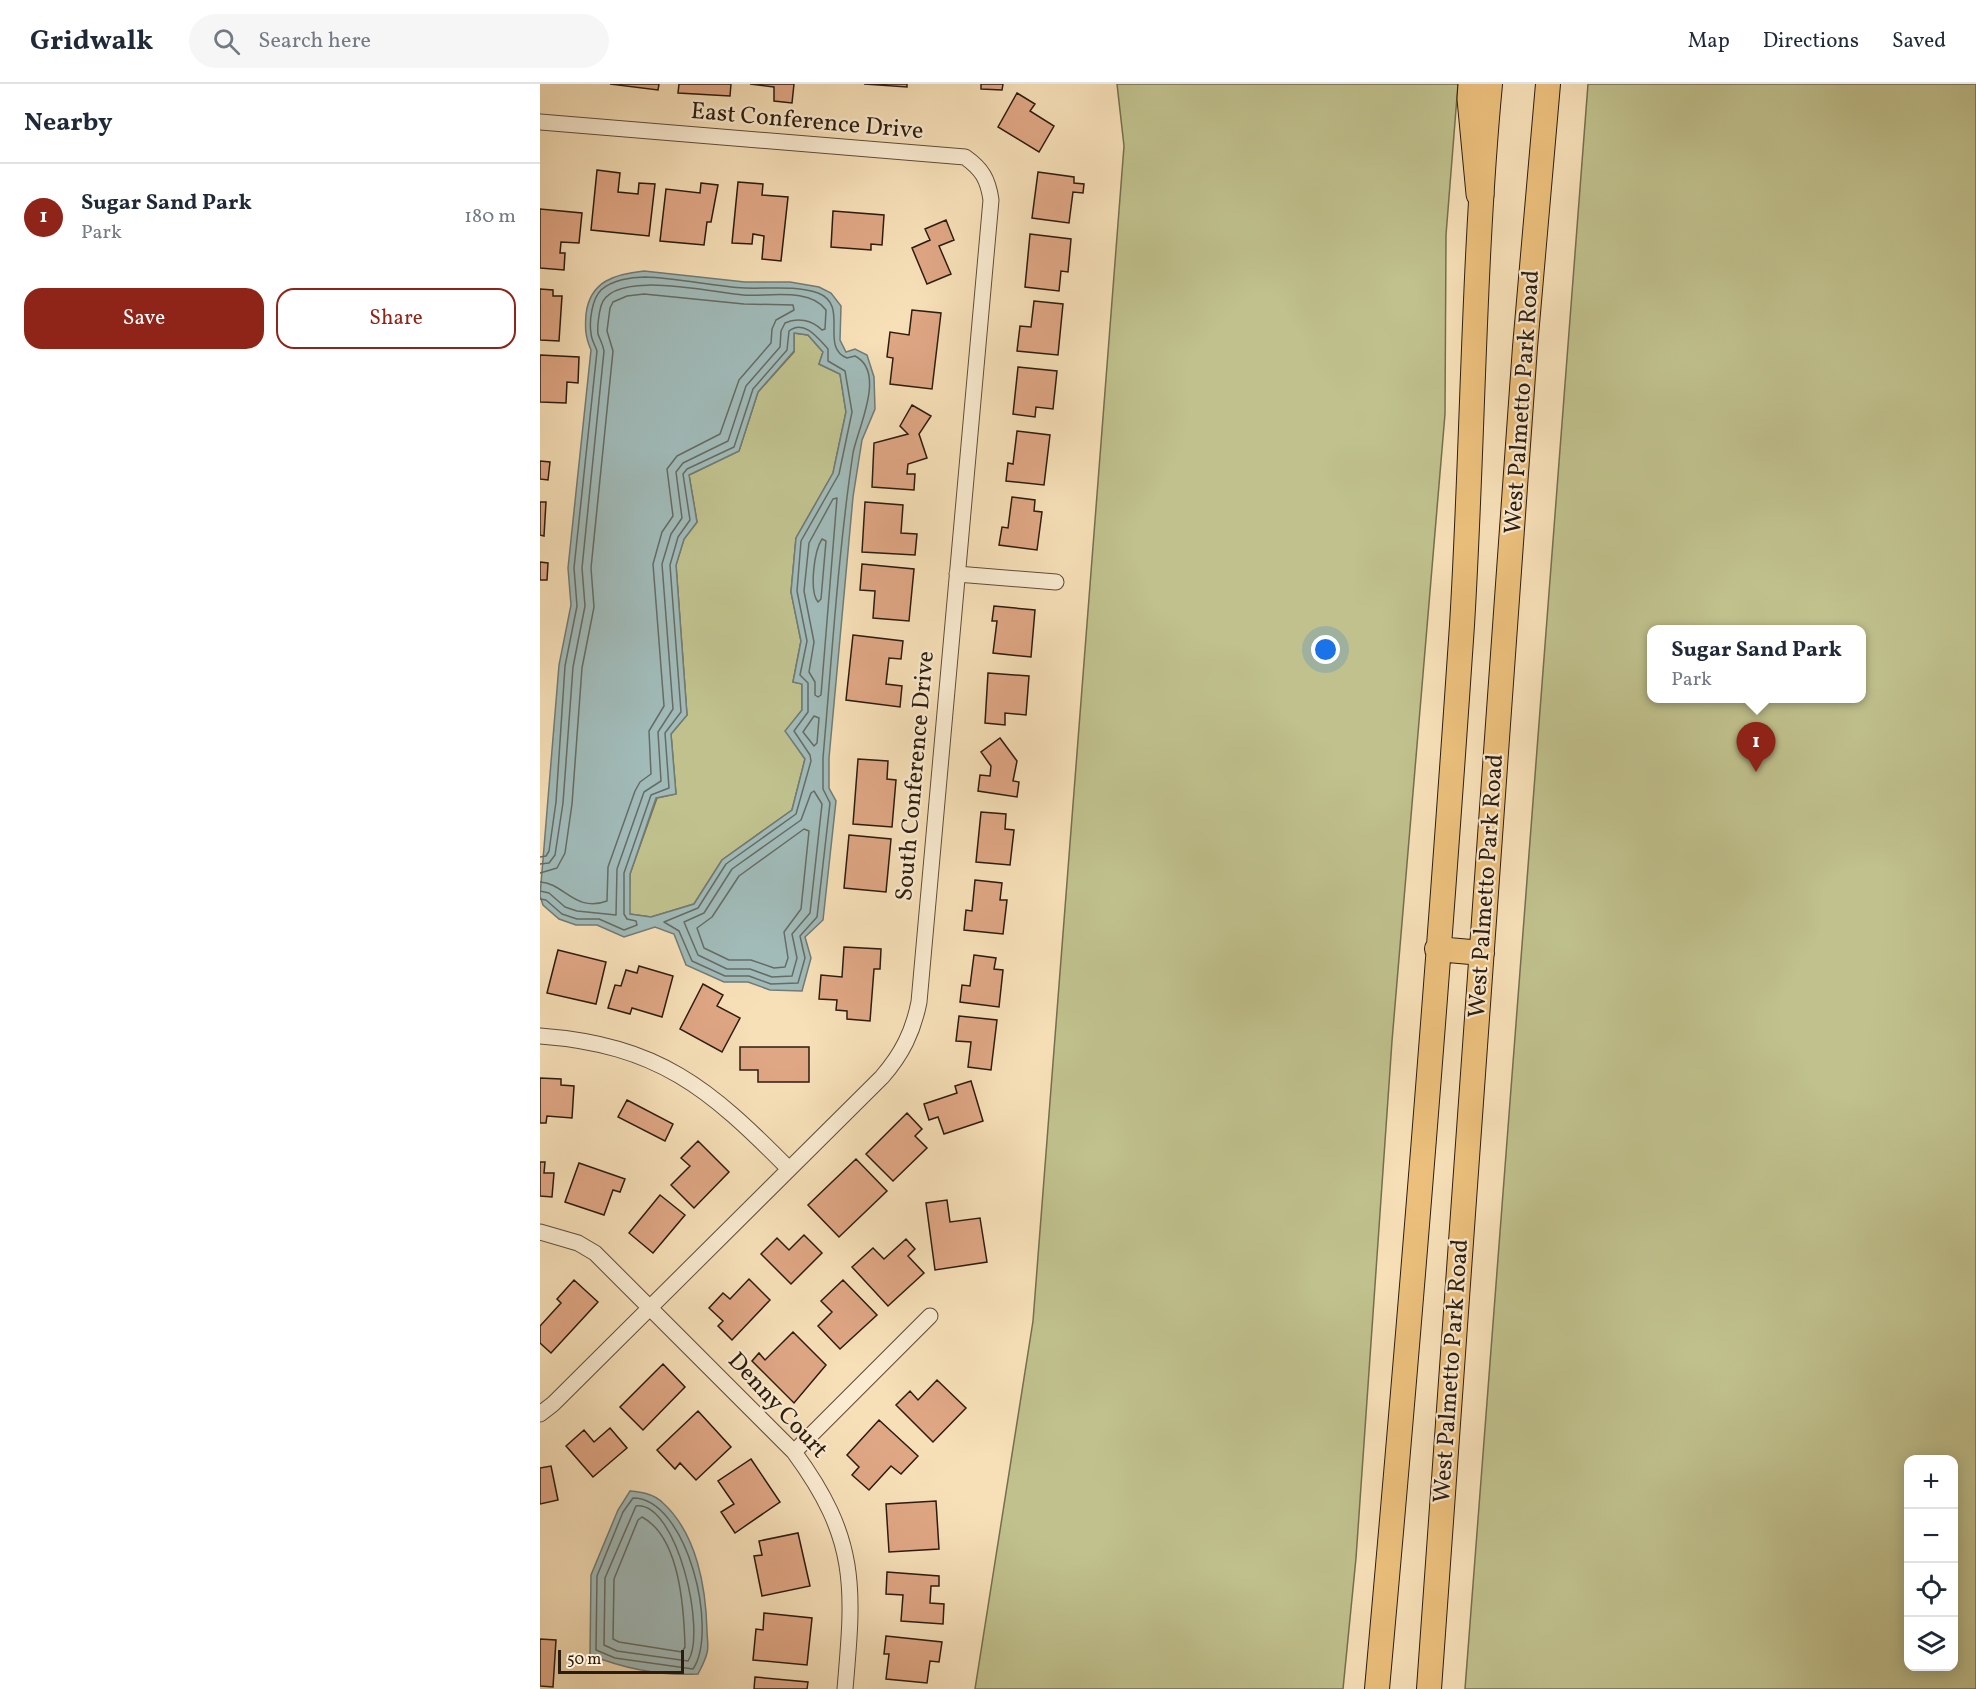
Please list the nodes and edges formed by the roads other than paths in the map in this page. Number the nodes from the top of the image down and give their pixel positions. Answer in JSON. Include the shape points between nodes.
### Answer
{"nodes":[{"id":1,"x":1472,"y":84,"type":"edge"},
{"id":2,"x":1490,"y":84,"type":"edge"},
{"id":3,"x":1548,"y":84,"type":"edge"},
{"id":4,"x":540,"y":123,"type":"edge"},
{"id":5,"x":963,"y":157,"type":"joint"},
{"id":6,"x":1480,"y":194,"type":"junction"},
{"id":7,"x":957,"y":574,"type":"junction"},
{"id":8,"x":1056,"y":582,"type":"dead end"},
{"id":9,"x":1437,"y":949,"type":"junction"},
{"id":10,"x":1482,"y":953,"type":"junction"},
{"id":11,"x":540,"y":1036,"type":"edge"},
{"id":12,"x":789,"y":1169,"type":"junction"},
{"id":13,"x":540,"y":1232,"type":"edge"},
{"id":14,"x":650,"y":1307,"type":"junction"},
{"id":15,"x":930,"y":1316,"type":"dead end"},
{"id":16,"x":540,"y":1414,"type":"edge"},
{"id":17,"x":794,"y":1452,"type":"junction"},
{"id":18,"x":845,"y":1689,"type":"edge"},
{"id":19,"x":1377,"y":1689,"type":"edge"},
{"id":20,"x":1429,"y":1689,"type":"edge"}],
"edges":[{"from":1,"to":6,"type":"highway"},
{"from":2,"to":6,"type":"main road","name":"West Palmetto Park Road"},
{"from":3,"to":10,"type":"main road","name":"West Palmetto Park Road"},
{"from":4,"to":5,"type":"street","name":"East Conference Drive"},
{"from":5,"to":7,"type":"street","name":"South Conference Drive","via":[[980,168],[989,182],[991,200]]},
{"from":6,"to":9,"type":"main road","name":"West Palmetto Park Road","via":[[1462,622]]},
{"from":7,"to":8,"type":"street"},
{"from":7,"to":12,"type":"street","name":"South Conference Drive","via":[[915,1019],[893,1064]]},
{"from":9,"to":10,"type":"main road"},
{"from":9,"to":19,"type":"main road","name":"West Palmetto Park Road"},
{"from":10,"to":20,"type":"main road","name":"West Palmetto Park Road"},
{"from":11,"to":12,"type":"street","via":[[622,1050],[670,1070],[727,1108]]},
{"from":12,"to":14,"type":"street","name":"South Conference Drive"},
{"from":13,"to":14,"type":"street","name":"Denny Court","via":[[578,1243],[595,1253]]},
{"from":14,"to":16,"type":"street","name":"South Conference Drive"},
{"from":14,"to":17,"type":"street","name":"Denny Court"},
{"from":15,"to":17,"type":"street"},
{"from":17,"to":18,"type":"street","name":"Denny Court","via":[[826,1499],[845,1553],[852,1610]]}]}
